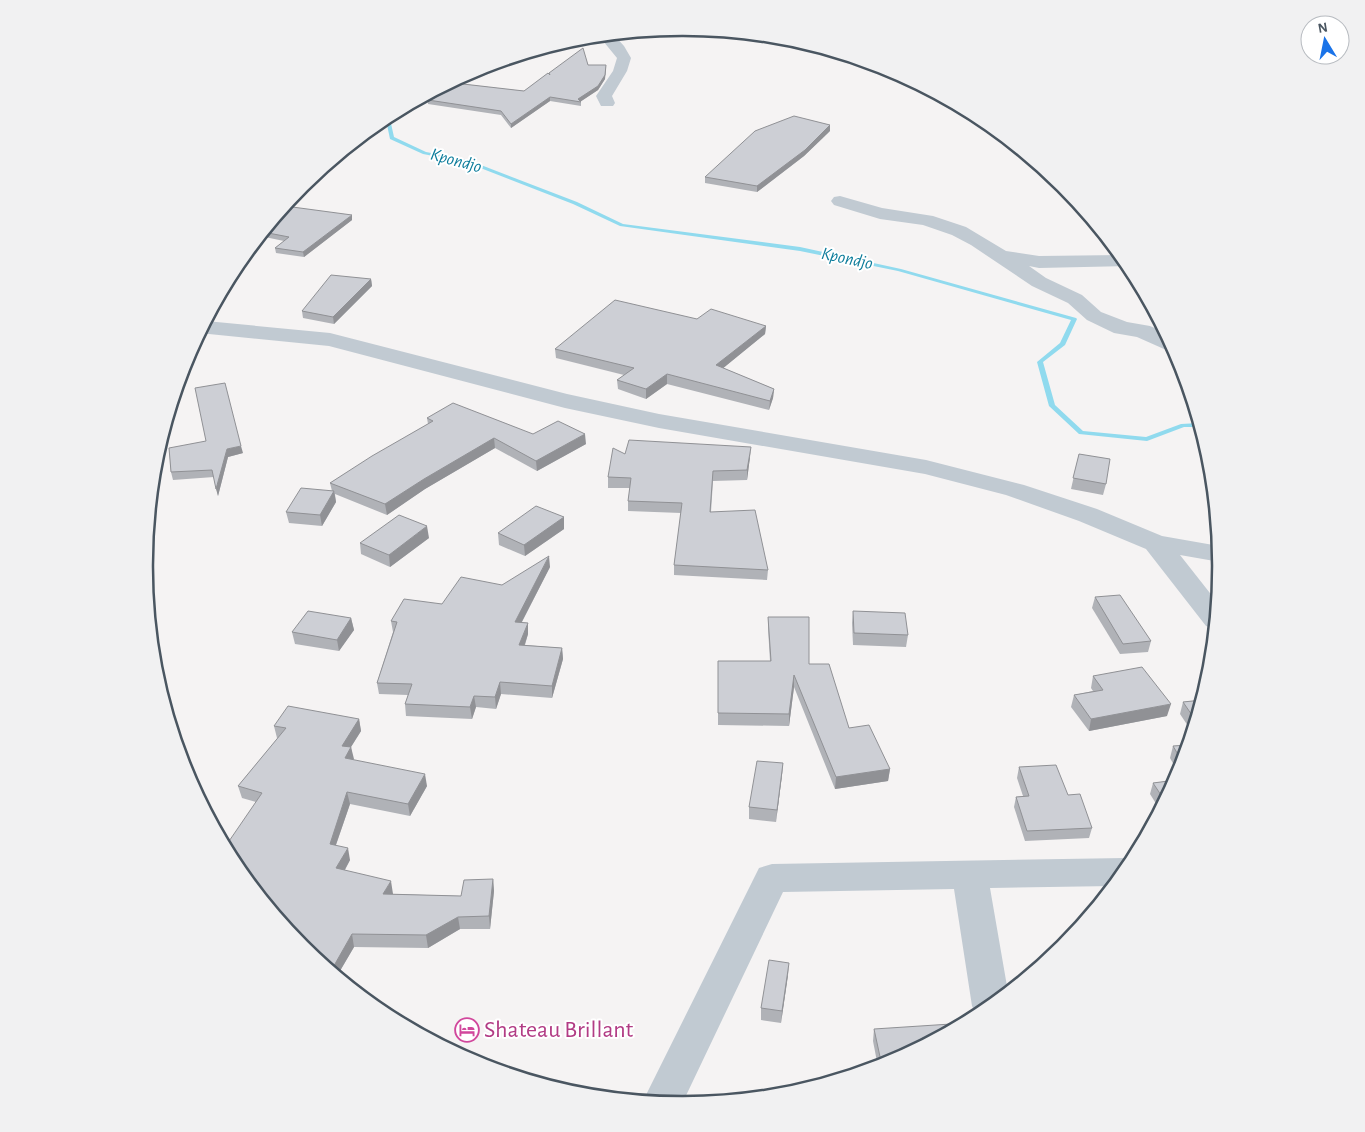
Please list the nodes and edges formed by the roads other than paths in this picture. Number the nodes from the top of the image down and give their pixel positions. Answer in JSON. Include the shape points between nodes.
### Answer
{"nodes":[{"id":1,"x":612,"y":41,"type":"edge"},
{"id":2,"x":607,"y":103,"type":"dead end"},
{"id":3,"x":840,"y":201,"type":"dead end"},
{"id":4,"x":1000,"y":256,"type":"junction"},
{"id":5,"x":1115,"y":261,"type":"edge"},
{"id":6,"x":209,"y":328,"type":"edge"},
{"id":7,"x":1161,"y":339,"type":"edge"},
{"id":8,"x":1156,"y":543,"type":"junction"},
{"id":9,"x":1212,"y":553,"type":"edge"},
{"id":10,"x":1210,"y":612,"type":"edge"},
{"id":11,"x":1114,"y":872,"type":"edge"},
{"id":12,"x":970,"y":875,"type":"junction"},
{"id":13,"x":990,"y":997,"type":"edge"},
{"id":14,"x":665,"y":1096,"type":"edge"}],
"edges":[{"from":1,"to":2,"type":"street","via":[[624,58],[620,71],[604,96]]},
{"from":3,"to":4,"type":"street","via":[[926,220],[959,231]]},
{"from":4,"to":5,"type":"street","via":[[1039,262]]},
{"from":4,"to":7,"type":"street","via":[[1038,282],[1075,299],[1094,316]]},
{"from":6,"to":8,"type":"street","via":[[330,340],[565,401],[659,421],[926,467],[1024,493]]},
{"from":8,"to":9,"type":"street"},
{"from":8,"to":10,"type":"street"},
{"from":11,"to":12,"type":"street"},
{"from":12,"to":13,"type":"street"},
{"from":12,"to":14,"type":"street","via":[[772,878]]}]}
